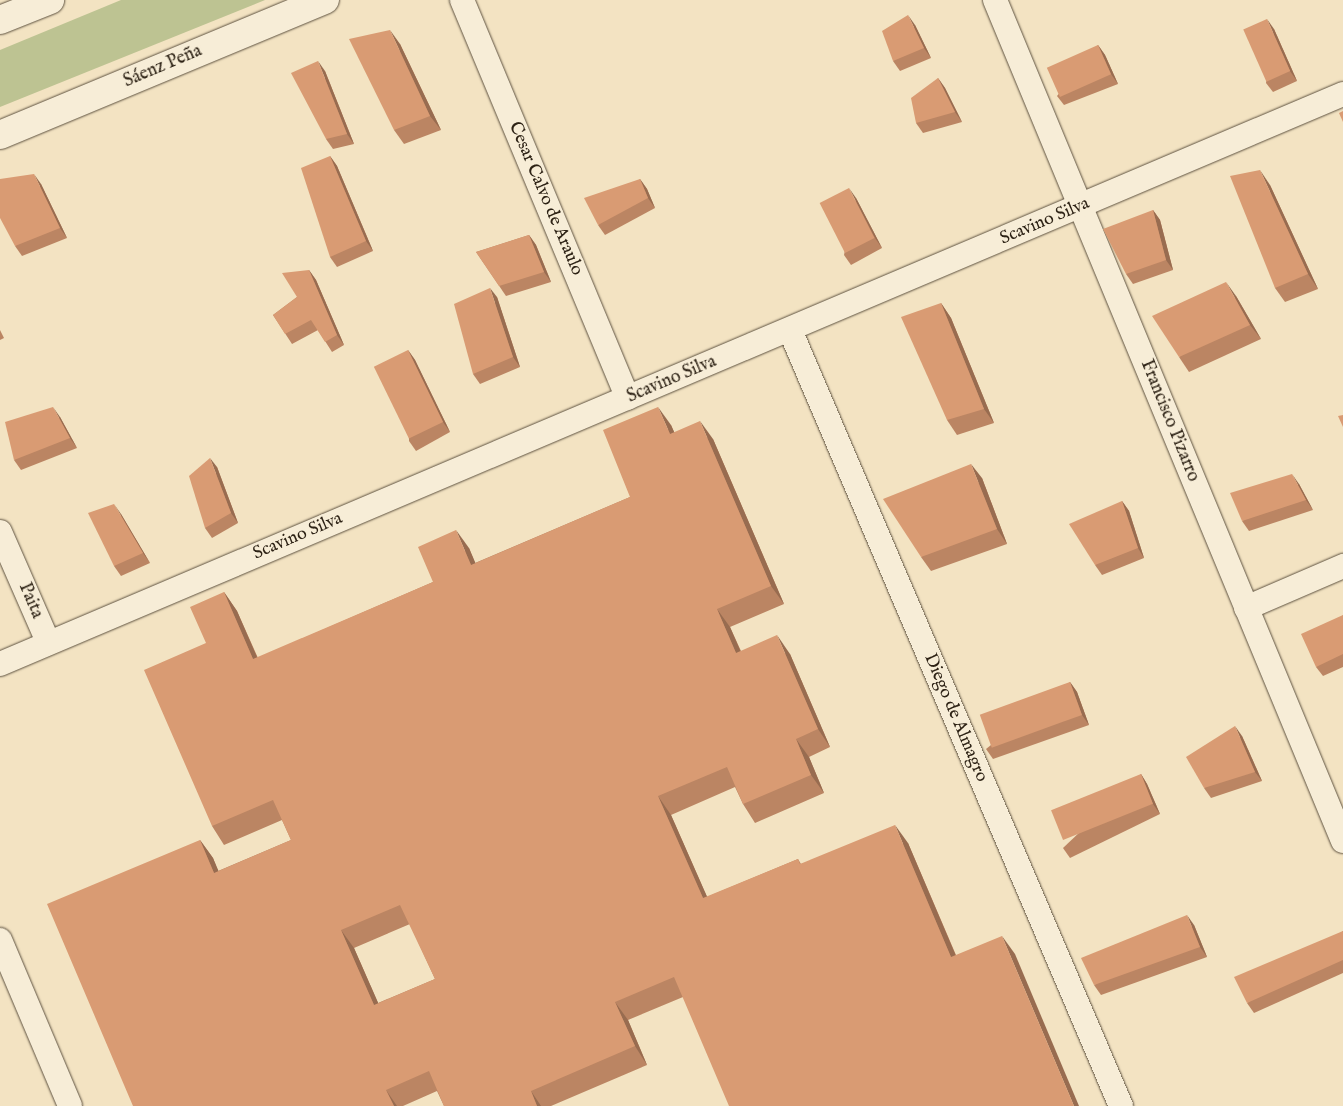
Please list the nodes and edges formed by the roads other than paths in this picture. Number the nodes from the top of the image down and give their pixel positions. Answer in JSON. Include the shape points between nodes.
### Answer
{"nodes":[{"id":1,"x":50,"y":0,"type":"edge"},
{"id":2,"x":325,"y":0,"type":"edge"},
{"id":3,"x":462,"y":0,"type":"edge"},
{"id":4,"x":995,"y":0,"type":"edge"},
{"id":5,"x":0,"y":20,"type":"edge"},
{"id":6,"x":1343,"y":94,"type":"edge"},
{"id":7,"x":0,"y":135,"type":"edge"},
{"id":8,"x":1081,"y":207,"type":"junction"},
{"id":9,"x":790,"y":330,"type":"junction"},
{"id":10,"x":628,"y":398,"type":"junction"},
{"id":11,"x":0,"y":532,"type":"edge"},
{"id":12,"x":1343,"y":566,"type":"edge"},
{"id":13,"x":1246,"y":608,"type":"junction"},
{"id":14,"x":48,"y":642,"type":"junction"},
{"id":15,"x":0,"y":664,"type":"edge"},
{"id":16,"x":1338,"y":816,"type":"edge"},
{"id":17,"x":1343,"y":841,"type":"edge"},
{"id":18,"x":0,"y":940,"type":"edge"},
{"id":19,"x":70,"y":1106,"type":"edge"},
{"id":20,"x":1121,"y":1106,"type":"edge"}],
"edges":[{"from":1,"to":5,"type":"main road"},
{"from":2,"to":7,"type":"main road","name":"Sáenz Peña"},
{"from":3,"to":10,"type":"street","name":"Cesar Calvo de Araulo"},
{"from":4,"to":8,"type":"street","name":"Francisco Pizarro"},
{"from":6,"to":8,"type":"street","name":"Scavino Silva"},
{"from":8,"to":9,"type":"street","name":"Scavino Silva"},
{"from":8,"to":13,"type":"street","name":"Francisco Pizarro"},
{"from":9,"to":10,"type":"street","name":"Scavino Silva"},
{"from":9,"to":20,"type":"street","name":"Diego de Almagro"},
{"from":10,"to":14,"type":"street","name":"Scavino Silva"},
{"from":11,"to":14,"type":"street","name":"Paita"},
{"from":12,"to":13,"type":"street"},
{"from":13,"to":16,"type":"street","name":"Francisco Pizarro"},
{"from":14,"to":15,"type":"street","name":"Scavino Silva"},
{"from":16,"to":17,"type":"street","name":"Francisco Pizarro"},
{"from":18,"to":19,"type":"street"}]}
